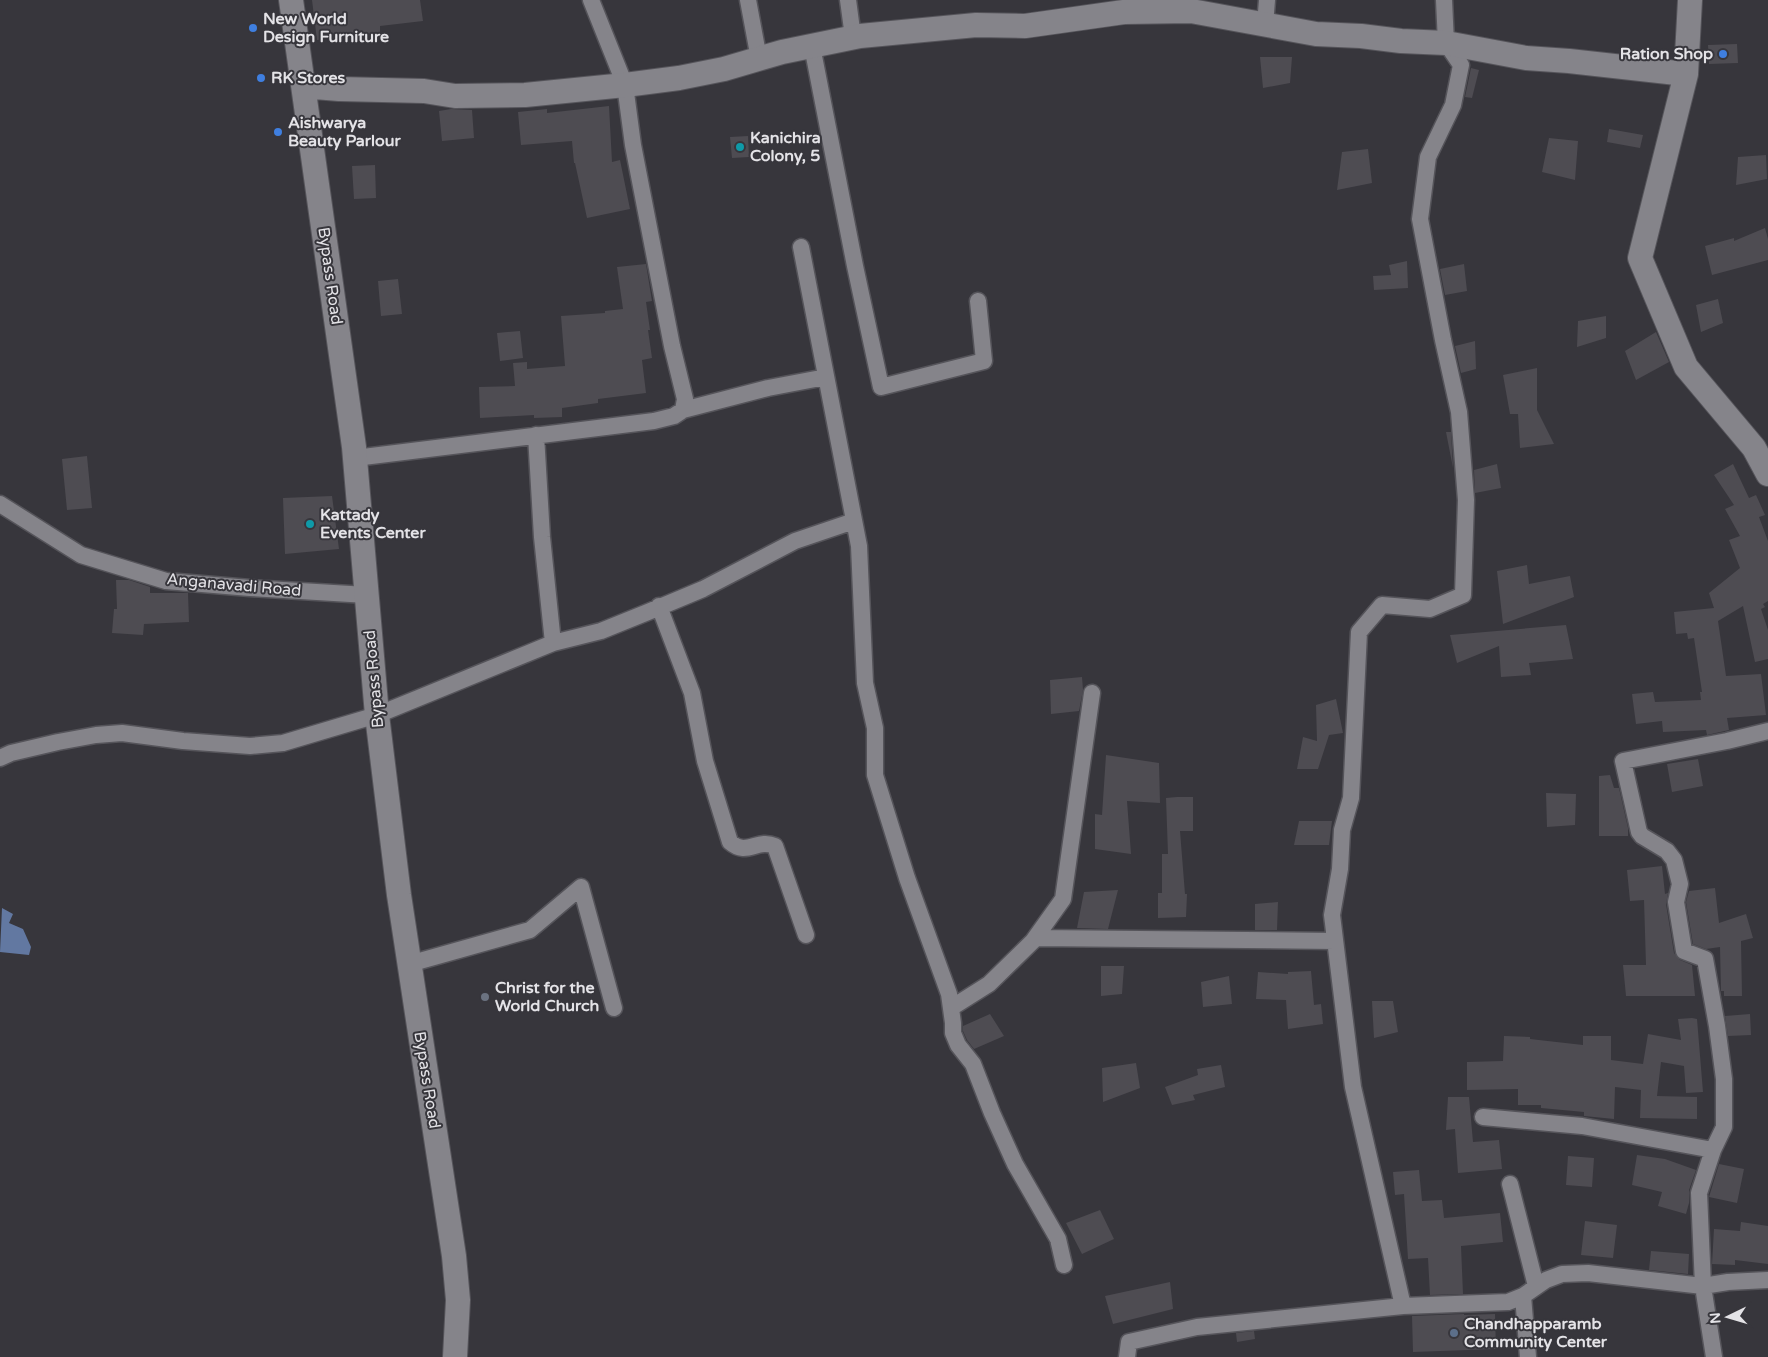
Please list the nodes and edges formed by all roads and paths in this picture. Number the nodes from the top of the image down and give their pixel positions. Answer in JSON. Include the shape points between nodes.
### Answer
{"nodes":[{"id":1,"x":291,"y":0,"type":"edge"},
{"id":2,"x":590,"y":0,"type":"edge"},
{"id":3,"x":748,"y":0,"type":"edge"},
{"id":4,"x":848,"y":0,"type":"edge"},
{"id":5,"x":1267,"y":0,"type":"edge"},
{"id":6,"x":1444,"y":0,"type":"edge"},
{"id":7,"x":1690,"y":0,"type":"edge"},
{"id":8,"x":1266,"y":25,"type":"junction"},
{"id":9,"x":853,"y":37,"type":"junction"},
{"id":10,"x":1446,"y":43,"type":"junction"},
{"id":11,"x":812,"y":46,"type":"junction"},
{"id":12,"x":759,"y":59,"type":"junction"},
{"id":13,"x":1686,"y":74,"type":"junction"},
{"id":14,"x":625,"y":85,"type":"junction"},
{"id":15,"x":303,"y":86,"type":"junction"},
{"id":16,"x":801,"y":247,"type":"dead end"},
{"id":17,"x":978,"y":301,"type":"dead end"},
{"id":18,"x":826,"y":377,"type":"junction"},
{"id":19,"x":682,"y":410,"type":"junction"},
{"id":20,"x":536,"y":435,"type":"junction"},
{"id":21,"x":355,"y":458,"type":"junction"},
{"id":22,"x":1768,"y":474,"type":"edge"},
{"id":23,"x":0,"y":504,"type":"edge"},
{"id":24,"x":854,"y":521,"type":"junction"},
{"id":25,"x":367,"y":595,"type":"junction"},
{"id":26,"x":659,"y":606,"type":"junction"},
{"id":27,"x":553,"y":643,"type":"junction"},
{"id":28,"x":1092,"y":693,"type":"dead end"},
{"id":29,"x":376,"y":715,"type":"junction"},
{"id":30,"x":1768,"y":731,"type":"edge"},
{"id":31,"x":0,"y":758,"type":"edge"},
{"id":32,"x":806,"y":935,"type":"dead end"},
{"id":33,"x":1036,"y":938,"type":"junction"},
{"id":34,"x":1334,"y":941,"type":"junction"},
{"id":35,"x":409,"y":964,"type":"junction"},
{"id":36,"x":614,"y":1008,"type":"dead end"},
{"id":37,"x":951,"y":1008,"type":"junction"},
{"id":38,"x":1483,"y":1117,"type":"dead end"},
{"id":39,"x":1713,"y":1150,"type":"junction"},
{"id":40,"x":1510,"y":1184,"type":"dead end"},
{"id":41,"x":1064,"y":1265,"type":"dead end"},
{"id":42,"x":1768,"y":1280,"type":"edge"},
{"id":43,"x":1536,"y":1286,"type":"junction"},
{"id":44,"x":1703,"y":1286,"type":"junction"},
{"id":45,"x":1523,"y":1296,"type":"junction"},
{"id":46,"x":458,"y":1300,"type":"junction"},
{"id":47,"x":1403,"y":1306,"type":"junction"},
{"id":48,"x":455,"y":1357,"type":"edge"},
{"id":49,"x":465,"y":1357,"type":"edge"},
{"id":50,"x":1127,"y":1357,"type":"edge"},
{"id":51,"x":1528,"y":1357,"type":"edge"},
{"id":52,"x":1714,"y":1357,"type":"edge"}],
"edges":[{"from":1,"to":15,"type":"street","name":"Bypass Road"},
{"from":2,"to":14,"type":"street"},
{"from":3,"to":12,"type":"street"},
{"from":4,"to":9,"type":"street"},
{"from":5,"to":8,"type":"street"},
{"from":6,"to":10,"type":"street"},
{"from":7,"to":13,"type":"street"},
{"from":8,"to":9,"type":"street","via":[[1191,11],[1124,12],[1025,26],[967,26]]},
{"from":8,"to":10,"type":"street","via":[[1316,34]]},
{"from":9,"to":11,"type":"street"},
{"from":10,"to":13,"type":"street","via":[[1526,58]]},
{"from":10,"to":34,"type":"street","via":[[1462,65],[1453,105],[1428,157],[1420,219],[1459,412],[1466,500],[1463,595],[1430,609],[1382,605],[1359,632],[1351,798],[1342,830],[1332,915]]},
{"from":11,"to":12,"type":"street"},
{"from":11,"to":17,"type":"street","via":[[881,387],[984,361]]},
{"from":12,"to":14,"type":"street","via":[[724,69]]},
{"from":13,"to":22,"type":"street","via":[[1640,258],[1686,366],[1754,448]]},
{"from":14,"to":15,"type":"street","via":[[525,94],[455,96],[424,91],[339,90]]},
{"from":14,"to":19,"type":"street","via":[[632,145],[685,400]]},
{"from":15,"to":21,"type":"street","name":"Bypass Road"},
{"from":16,"to":18,"type":"street"},
{"from":18,"to":19,"type":"street"},
{"from":18,"to":24,"type":"street"},
{"from":19,"to":20,"type":"street","via":[[674,416],[654,421]]},
{"from":20,"to":21,"type":"street"},
{"from":20,"to":27,"type":"street"},
{"from":21,"to":25,"type":"street","name":"Bypass Road"},
{"from":23,"to":25,"type":"street","name":"Anganavadi Road","via":[[81,555],[166,581]]},
{"from":24,"to":26,"type":"street","via":[[796,540],[702,589]]},
{"from":24,"to":37,"type":"street","via":[[859,546],[865,683],[875,728],[874,775]]},
{"from":25,"to":29,"type":"street","name":"Bypass Road"},
{"from":26,"to":27,"type":"street","via":[[601,631]]},
{"from":26,"to":32,"type":"street","via":[[692,693],[706,761],[730,842],[742,849],[768,844],[775,846]]},
{"from":27,"to":29,"type":"street"},
{"from":28,"to":33,"type":"street","via":[[1063,899]]},
{"from":29,"to":31,"type":"street","via":[[304,738],[266,746],[122,733],[58,742]]},
{"from":29,"to":35,"type":"street","name":"Bypass Road"},
{"from":30,"to":39,"type":"street","via":[[1728,742],[1623,761],[1639,832],[1667,851],[1674,860],[1680,884],[1676,902],[1684,951],[1705,959],[1724,1079],[1724,1127]]},
{"from":33,"to":34,"type":"street"},
{"from":33,"to":37,"type":"street","via":[[989,984]]},
{"from":34,"to":47,"type":"street","via":[[1353,1086]]},
{"from":35,"to":36,"type":"street","via":[[530,930],[581,886]]},
{"from":35,"to":46,"type":"street","name":"Bypass Road"},
{"from":37,"to":41,"type":"street","via":[[953,1033],[958,1045],[973,1064],[1015,1164],[1058,1239]]},
{"from":38,"to":39,"type":"street","via":[[1582,1126]]},
{"from":39,"to":44,"type":"street","via":[[1699,1193]]},
{"from":40,"to":43,"type":"street"},
{"from":42,"to":44,"type":"street"},
{"from":43,"to":44,"type":"street","via":[[1562,1274],[1588,1273]]},
{"from":43,"to":45,"type":"street"},
{"from":44,"to":52,"type":"street"},
{"from":45,"to":47,"type":"street","via":[[1508,1302]]},
{"from":45,"to":51,"type":"street"},
{"from":46,"to":48,"type":"street","name":"Bypass Road"},
{"from":46,"to":49,"type":"street"},
{"from":47,"to":50,"type":"street","via":[[1197,1327],[1129,1342]]}]}
